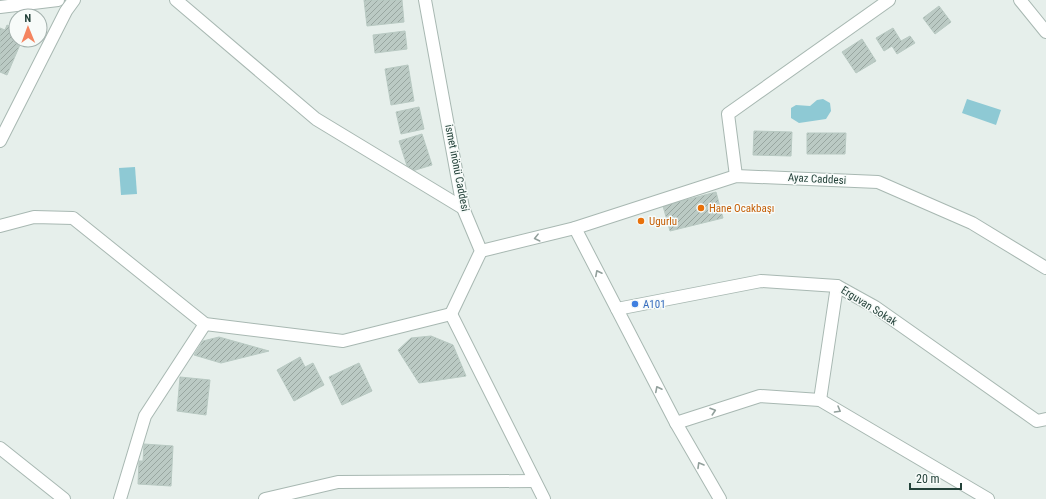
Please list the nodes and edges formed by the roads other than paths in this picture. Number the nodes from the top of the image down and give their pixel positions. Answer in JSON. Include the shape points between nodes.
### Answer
{"nodes":[{"id":1,"x":58,"y":0,"type":"edge"},
{"id":2,"x":74,"y":0,"type":"edge"},
{"id":3,"x":176,"y":0,"type":"edge"},
{"id":4,"x":425,"y":0,"type":"edge"},
{"id":5,"x":890,"y":0,"type":"edge"},
{"id":6,"x":1020,"y":0,"type":"edge"},
{"id":7,"x":0,"y":7,"type":"edge"},
{"id":8,"x":1046,"y":32,"type":"edge"},
{"id":9,"x":0,"y":141,"type":"edge"},
{"id":10,"x":736,"y":176,"type":"junction"},
{"id":11,"x":463,"y":208,"type":"junction"},
{"id":12,"x":0,"y":226,"type":"edge"},
{"id":13,"x":575,"y":228,"type":"junction"},
{"id":14,"x":481,"y":251,"type":"junction"},
{"id":15,"x":1046,"y":268,"type":"edge"},
{"id":16,"x":837,"y":286,"type":"junction"},
{"id":17,"x":617,"y":309,"type":"junction"},
{"id":18,"x":451,"y":314,"type":"junction"},
{"id":19,"x":205,"y":324,"type":"junction"},
{"id":20,"x":820,"y":400,"type":"junction"},
{"id":21,"x":1046,"y":419,"type":"edge"},
{"id":22,"x":676,"y":423,"type":"junction"},
{"id":23,"x":0,"y":448,"type":"edge"},
{"id":24,"x":534,"y":481,"type":"junction"},
{"id":25,"x":64,"y":499,"type":"edge"},
{"id":26,"x":120,"y":499,"type":"edge"},
{"id":27,"x":265,"y":499,"type":"edge"},
{"id":28,"x":544,"y":499,"type":"edge"},
{"id":29,"x":720,"y":499,"type":"edge"},
{"id":30,"x":988,"y":499,"type":"edge"}],
"edges":[{"from":1,"to":7,"type":"street"},
{"from":2,"to":9,"type":"street","via":[[66,10]]},
{"from":3,"to":11,"type":"street","via":[[316,119]]},
{"from":4,"to":11,"type":"street","name":"ismet inönü Caddesi"},
{"from":5,"to":10,"type":"street","via":[[728,114]]},
{"from":6,"to":8,"type":"street"},
{"from":10,"to":13,"type":"street","name":"Ayaz Caddesi"},
{"from":10,"to":15,"type":"street","name":"Ayaz Caddesi","via":[[878,182],[972,223]]},
{"from":11,"to":14,"type":"street","name":"ismet inönü Caddesi"},
{"from":12,"to":19,"type":"street","via":[[34,217],[72,218]]},
{"from":13,"to":14,"type":"street","name":"Ayaz Caddesi","one_way":true},
{"from":17,"to":13,"type":"street","one_way":true},
{"from":14,"to":18,"type":"street"},
{"from":16,"to":17,"type":"street","name":"Erguvan Sokak","via":[[761,281]]},
{"from":16,"to":20,"type":"street"},
{"from":16,"to":21,"type":"street","name":"Erguvan Sokak","via":[[875,307],[1037,421]]},
{"from":22,"to":17,"type":"street","one_way":true},
{"from":18,"to":19,"type":"street","via":[[343,341]]},
{"from":18,"to":24,"type":"street"},
{"from":19,"to":26,"type":"street","via":[[145,416]]},
{"from":22,"to":20,"type":"street","one_way":true,"via":[[760,396]]},
{"from":20,"to":30,"type":"street","one_way":true},
{"from":29,"to":22,"type":"street","one_way":true},
{"from":23,"to":25,"type":"street"},
{"from":24,"to":27,"type":"street","via":[[338,482]]},
{"from":24,"to":28,"type":"street"}]}
